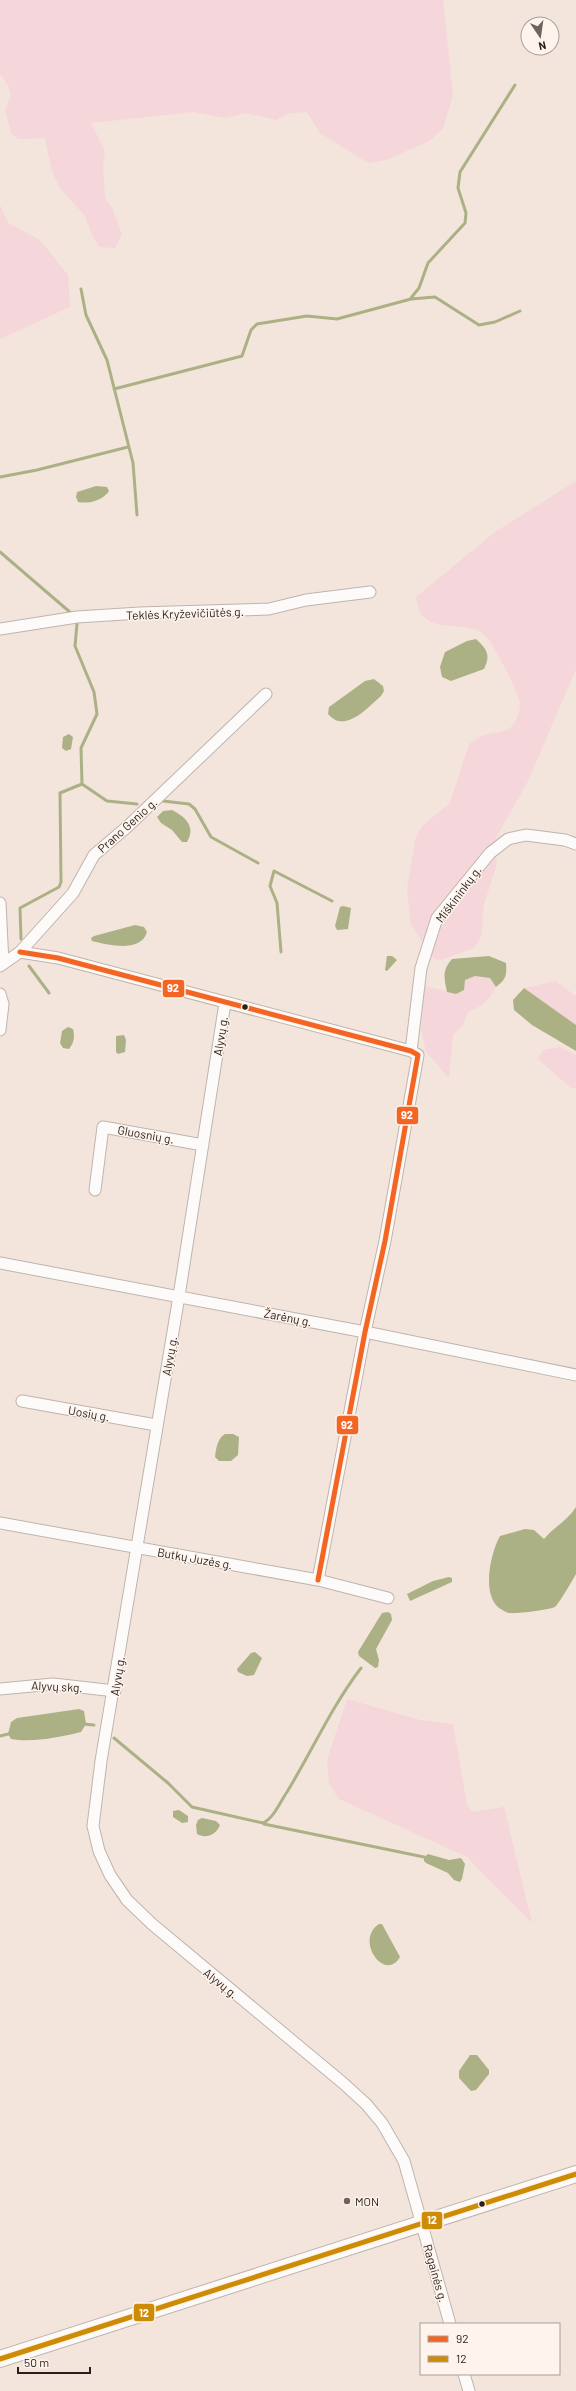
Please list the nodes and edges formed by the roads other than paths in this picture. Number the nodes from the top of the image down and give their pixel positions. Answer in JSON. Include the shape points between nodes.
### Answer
{"nodes":[{"id":1,"x":370,"y":592,"type":"dead end"},
{"id":2,"x":0,"y":629,"type":"edge"},
{"id":3,"x":266,"y":694,"type":"dead end"},
{"id":4,"x":576,"y":844,"type":"edge"},
{"id":5,"x":0,"y":903,"type":"edge"},
{"id":6,"x":20,"y":952,"type":"junction"},
{"id":7,"x":1,"y":964,"type":"edge"},
{"id":8,"x":0,"y":994,"type":"edge"},
{"id":9,"x":225,"y":1003,"type":"junction"},
{"id":10,"x":0,"y":1030,"type":"edge"},
{"id":11,"x":415,"y":1053,"type":"junction"},
{"id":12,"x":203,"y":1145,"type":"junction"},
{"id":13,"x":95,"y":1190,"type":"dead end"},
{"id":14,"x":0,"y":1263,"type":"edge"},
{"id":15,"x":179,"y":1296,"type":"junction"},
{"id":16,"x":365,"y":1332,"type":"junction"},
{"id":17,"x":576,"y":1375,"type":"edge"},
{"id":18,"x":22,"y":1401,"type":"dead end"},
{"id":19,"x":156,"y":1425,"type":"junction"},
{"id":20,"x":0,"y":1523,"type":"edge"},
{"id":21,"x":137,"y":1548,"type":"junction"},
{"id":22,"x":318,"y":1580,"type":"junction"},
{"id":23,"x":388,"y":1598,"type":"dead end"},
{"id":24,"x":0,"y":1688,"type":"edge"},
{"id":25,"x":115,"y":1691,"type":"junction"},
{"id":26,"x":576,"y":2174,"type":"edge"},
{"id":27,"x":423,"y":2222,"type":"junction"},
{"id":28,"x":450,"y":2323,"type":"edge"},
{"id":29,"x":0,"y":2359,"type":"edge"},
{"id":30,"x":464,"y":2375,"type":"edge"},
{"id":31,"x":469,"y":2391,"type":"edge"}],
"edges":[{"from":1,"to":2,"type":"street","name":"Teklės Kryževičiūtės g.","via":[[306,600],[269,609],[85,617]]},
{"from":3,"to":6,"type":"street","name":"Prano Genio g.","via":[[127,827],[94,855],[73,893]]},
{"from":4,"to":11,"type":"street","name":"Miškininkų g.","via":[[526,835],[508,839],[490,853],[437,918],[421,968]]},
{"from":5,"to":7,"type":"street"},
{"from":6,"to":7,"type":"street","name":"Prano Genio g."},
{"from":6,"to":9,"type":"street","via":[[58,958]]},
{"from":8,"to":10,"type":"street","via":[[3,1004]]},
{"from":9,"to":11,"type":"street"},
{"from":9,"to":12,"type":"street","name":"Alyvų g."},
{"from":11,"to":16,"type":"street","name":"Miškininkų g.","via":[[385,1241]]},
{"from":12,"to":13,"type":"street","name":"Gluosnių g.","via":[[103,1127]]},
{"from":12,"to":15,"type":"street","name":"Alyvų g."},
{"from":14,"to":15,"type":"street","name":"Žarėnų g."},
{"from":15,"to":16,"type":"street","name":"Žarėnų g."},
{"from":15,"to":19,"type":"street","name":"Alyvų g."},
{"from":16,"to":17,"type":"street","name":"Žarėnų g."},
{"from":16,"to":22,"type":"street","name":"Miškininkų g."},
{"from":18,"to":19,"type":"street","name":"Uosių g."},
{"from":19,"to":21,"type":"street","name":"Alyvų g."},
{"from":20,"to":21,"type":"street","name":"Butkų Juzės g."},
{"from":21,"to":22,"type":"street","name":"Butkų Juzės g."},
{"from":21,"to":25,"type":"street","name":"Alyvų g."},
{"from":22,"to":23,"type":"street","name":"Butkų Juzės g."},
{"from":24,"to":25,"type":"street","name":"Alyvų skg.","via":[[53,1684]]},
{"from":25,"to":27,"type":"street","name":"Alyvų g.","via":[[101,1761],[93,1826],[99,1851],[110,1875],[127,1900],[152,1924],[366,2104],[394,2140],[401,2154]]},
{"from":26,"to":27,"type":"main road"},
{"from":27,"to":28,"type":"street","name":"Ragainės g."},
{"from":27,"to":29,"type":"main road"},
{"from":30,"to":31,"type":"street"}]}
